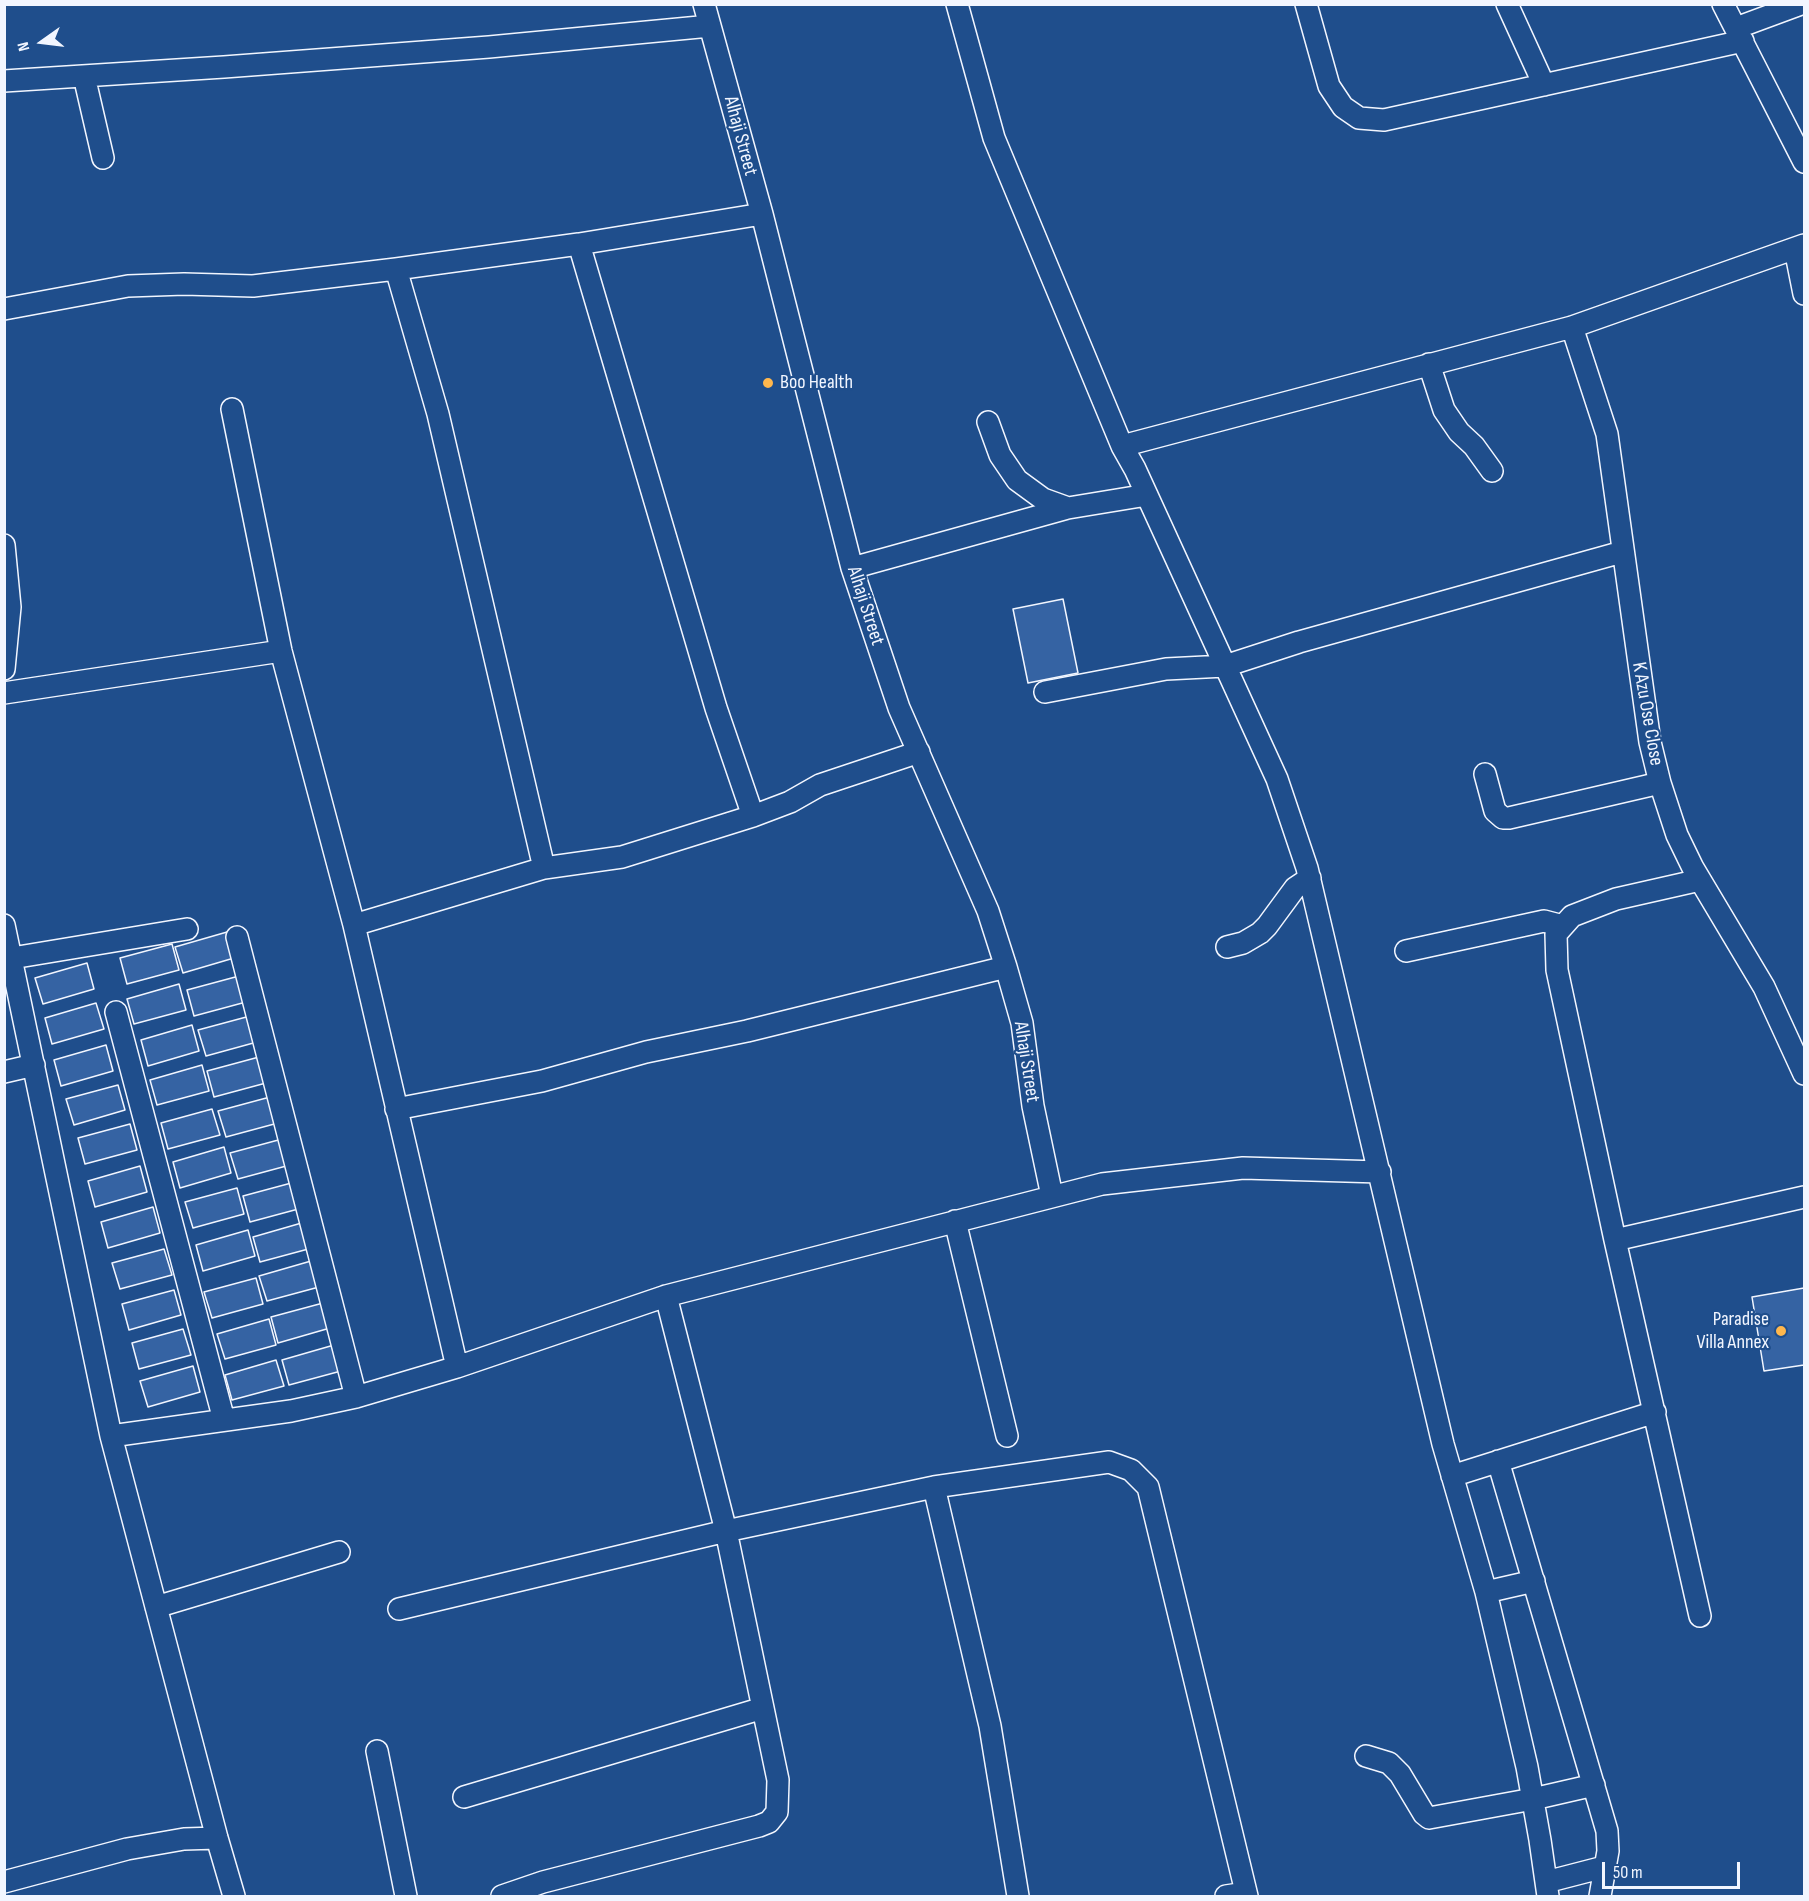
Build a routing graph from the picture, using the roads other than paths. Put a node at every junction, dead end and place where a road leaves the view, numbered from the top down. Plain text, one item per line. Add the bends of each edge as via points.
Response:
1 (704, 4) edge
2 (957, 4) edge
3 (1306, 4) edge
4 (1507, 4) edge
5 (1723, 4) edge
6 (1802, 4) edge
7 (710, 26) junction
8 (1739, 35) junction
9 (84, 76) junction
10 (4, 81) edge
11 (1544, 85) junction
12 (103, 158) dead end
13 (1804, 162) edge
14 (762, 214) junction
15 (579, 244) junction
16 (1800, 247) edge
17 (396, 269) junction
18 (1804, 294) edge
19 (4, 309) edge
20 (1572, 327) junction
21 (1429, 364) junction
22 (232, 409) dead end
23 (988, 422) dead end
24 (1122, 446) junction
25 (1492, 471) dead end
26 (1147, 495) junction
27 (1068, 508) junction
28 (4, 545) edge
29 (1622, 552) junction
30 (852, 568) junction
31 (281, 651) junction
32 (1225, 666) junction
33 (4, 669) edge
34 (1045, 692) dead end
35 (4, 693) edge
36 (919, 752) junction
37 (1485, 774) dead end
38 (1660, 783) junction
39 (753, 816) junction
40 (544, 868) junction
41 (1310, 878) junction
42 (1700, 880) junction
43 (4, 925) edge
44 (354, 925) junction
45 (1563, 926) junction
46 (187, 929) dead end
47 (237, 937) dead end
48 (1227, 946) dead end
49 (1406, 951) dead end
50 (12, 958) junction
51 (1006, 967) junction
52 (116, 1012) dead end
53 (34, 1065) junction
54 (4, 1072) edge
55 (1804, 1074) edge
56 (396, 1109) junction
57 (1380, 1172) junction
58 (1052, 1196) junction
59 (1804, 1197) edge
60 (955, 1221) junction
61 (1615, 1240) junction
62 (666, 1296) junction
63 (457, 1367) junction
64 (356, 1397) junction
65 (1655, 1412) junction
66 (224, 1420) junction
67 (111, 1436) junction
68 (1007, 1436) dead end
69 (1498, 1461) junction
70 (1452, 1476) junction
71 (934, 1487) junction
72 (726, 1531) junction
73 (339, 1552) dead end
74 (1534, 1581) junction
75 (1486, 1592) junction
76 (156, 1607) junction
77 (399, 1609) dead end
78 (1700, 1616) dead end
79 (763, 1708) junction
80 (377, 1750) dead end
81 (1366, 1756) dead end
82 (1594, 1785) junction
83 (464, 1797) dead end
84 (1533, 1799) junction
85 (217, 1838) junction
86 (1604, 1867) junction
87 (4, 1882) edge
88 (1547, 1889) edge
89 (1240, 1895) edge
90 (234, 1896) edge
91 (406, 1896) edge
92 (502, 1896) edge
93 (1018, 1896) edge
94 (1600, 1896) edge

1 - 7 street, Alhaji Street
2 - 24 street via 994,138
3 - 11 street via 1329,86 1342,107 1359,118 1384,120
4 - 11 street
5 - 8 street
6 - 8 street
7 - 9 street via 489,47
7 - 14 street, Alhaji Street
8 - 11 street
8 - 13 street
9 - 10 street
9 - 12 street
14 - 15 street
14 - 30 street, Alhaji Street
15 - 17 street
15 - 39 street via 716,708
16 - 18 street
16 - 20 street
17 - 19 street via 253,286 128,286
17 - 40 street via 438,414
20 - 21 street
20 - 29 street, K Azu Ose Close via 1607,434
21 - 24 street
21 - 25 street via 1444,410
22 - 31 street
23 - 27 street via 1000,455 1017,480 1043,499
24 - 26 street
26 - 27 street
26 - 32 street
27 - 30 street
28 - 33 street via 10,607
29 - 32 street
29 - 38 street, K Azu Ose Close via 1650,742
30 - 36 street, Alhaji Street via 899,708
31 - 35 street
31 - 44 street
32 - 34 street via 1166,669
32 - 41 street via 1277,778
36 - 39 street via 820,785
36 - 51 street, Alhaji Street via 988,911
37 - 38 street via 1495,811 1503,818
38 - 42 street, K Azu Ose Close via 1677,836
39 - 40 street via 622,857
40 - 44 street
41 - 48 street via 1295,888 1260,933 1243,943
41 - 57 street
42 - 45 street via 1616,899 1572,916
42 - 55 street, K Azu Ose Close via 1764,987
43 - 50 street
44 - 56 street
45 - 49 street via 1544,921
45 - 61 street via 1556,934 1557,970
46 - 50 street
47 - 64 street
50 - 53 street
51 - 56 street via 758,1029 646,1052 542,1081
51 - 58 street, Alhaji Street via 1022,1023 1032,1106
52 - 66 street
53 - 54 street
53 - 67 street
56 - 63 street
57 - 58 street via 1243,1168 1102,1184
57 - 70 street
58 - 60 street
59 - 61 street
60 - 62 street
60 - 68 street
61 - 65 street
62 - 63 street
62 - 72 street
63 - 64 street
64 - 66 street
65 - 69 street
65 - 78 street
66 - 67 street
67 - 76 street
69 - 70 street
69 - 74 street
70 - 75 street
71 - 72 street
71 - 89 street via 1109,1462 1131,1470 1148,1487
71 - 93 street via 990,1726
72 - 77 street
72 - 79 street
73 - 76 street
74 - 75 street
74 - 82 street
75 - 84 street
76 - 85 street
79 - 83 street
79 - 92 street via 778,1780 777,1812 769,1822
80 - 91 street
81 - 84 street via 1389,1763 1429,1818
82 - 84 street
82 - 86 street via 1607,1831
84 - 88 street
85 - 87 street via 184,1839 127,1849
85 - 90 street
86 - 88 street
86 - 94 street

